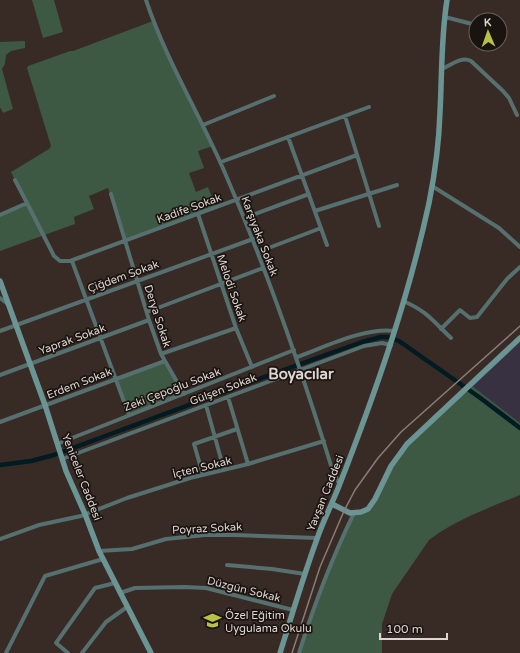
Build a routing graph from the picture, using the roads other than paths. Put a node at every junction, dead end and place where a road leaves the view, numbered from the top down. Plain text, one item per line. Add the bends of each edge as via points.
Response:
1 (146, 0) edge
2 (447, 0) edge
3 (445, 17) junction
4 (468, 23) edge
5 (442, 69) junction
6 (274, 96) dead end
7 (369, 107) dead end
8 (517, 115) dead end
9 (345, 116) junction
10 (203, 125) junction
11 (288, 137) junction
12 (357, 155) junction
13 (221, 162) junction
14 (302, 176) junction
15 (15, 180) dead end
16 (397, 185) dead end
17 (432, 186) junction
18 (111, 194) dead end
19 (309, 194) junction
20 (370, 194) junction
21 (237, 199) junction
22 (26, 203) junction
23 (315, 211) junction
24 (198, 214) junction
25 (0, 215) edge
26 (244, 218) junction
27 (379, 226) dead end
28 (321, 228) junction
29 (253, 239) junction
30 (125, 241) junction
31 (327, 245) dead end
32 (520, 247) edge
33 (258, 252) junction
34 (211, 253) junction
35 (72, 261) junction
36 (520, 267) edge
37 (264, 268) junction
38 (137, 280) junction
39 (0, 281) edge
40 (221, 284) junction
41 (0, 298) edge
42 (87, 298) junction
43 (403, 301) junction
44 (8, 304) junction
45 (147, 312) junction
46 (149, 320) junction
47 (16, 325) junction
48 (236, 328) junction
49 (441, 329) junction
50 (0, 331) edge
51 (394, 333) junction
52 (101, 338) junction
53 (451, 338) dead end
54 (520, 338) edge
55 (391, 343) junction
56 (294, 350) junction
57 (161, 354) junction
58 (298, 359) junction
59 (165, 361) junction
60 (30, 364) junction
61 (252, 367) junction
62 (301, 368) junction
63 (0, 375) edge
64 (116, 379) junction
65 (184, 394) junction
66 (228, 397) junction
67 (45, 405) junction
68 (206, 405) junction
69 (129, 415) junction
70 (0, 422) edge
71 (237, 429) junction
72 (215, 437) junction
73 (324, 441) junction
74 (58, 446) junction
75 (62, 458) junction
76 (248, 464) junction
77 (224, 470) junction
78 (203, 475) junction
79 (340, 485) junction
80 (332, 504) junction
81 (354, 513) junction
82 (85, 514) junction
83 (317, 538) junction
84 (0, 539) edge
85 (99, 551) junction
86 (103, 559) junction
87 (227, 565) dead end
88 (305, 574) junction
89 (115, 584) junction
90 (120, 593) junction
91 (127, 607) junction
92 (293, 610) junction
93 (6, 653) edge
94 (68, 653) edge
95 (82, 653) edge
96 (150, 653) edge
97 (280, 653) edge
98 (299, 653) edge

1 - 10 street, Karşıyaka Sokak
2 - 3 street, Yavşan Caddesi
3 - 4 street
3 - 5 street, Yavşan Caddesi
5 - 8 street via 464,59 475,63 509,98
5 - 17 street, Yavşan Caddesi via 438,150
6 - 10 street
7 - 9 street
9 - 11 street
9 - 12 street
10 - 13 street, Karşıyaka Sokak
11 - 13 street
11 - 14 street
12 - 14 street, Kadife Sokak
12 - 20 street
13 - 21 street, Karşıyaka Sokak
14 - 19 street
14 - 21 street, Kadife Sokak
15 - 22 street
16 - 20 street
17 - 32 street via 499,228
17 - 43 street, Yavşan Caddesi
18 - 30 street, Derya Sokak
19 - 23 street
19 - 26 street
20 - 23 street
20 - 27 street
21 - 24 street, Kadife Sokak
21 - 26 street, Karşıyaka Sokak
22 - 25 street
22 - 35 street via 54,256 58,260
23 - 28 street
24 - 30 street, Kadife Sokak
24 - 34 street, Melodi Sokak
26 - 29 street, Karşıyaka Sokak
28 - 31 street
28 - 33 street
29 - 33 street, Karşıyaka Sokak
29 - 34 street, Çiğdem Sokak
30 - 35 street, Kadife Sokak
30 - 38 street, Derya Sokak
33 - 37 street, Karşıyaka Sokak
34 - 38 street, Çiğdem Sokak
34 - 40 street, Melodi Sokak
35 - 42 street
36 - 49 street via 507,279 477,317 470,318 460,310
37 - 40 street
37 - 56 street, Karşıyaka Sokak
38 - 42 street, Çiğdem Sokak
38 - 45 street, Derya Sokak
39 - 44 street, Yeniceler Caddesi
40 - 45 street
40 - 48 street, Melodi Sokak
41 - 44 street
42 - 47 street, Çiğdem Sokak
42 - 52 street
43 - 49 street via 426,313
43 - 51 street, Yavşan Caddesi
44 - 47 street, Yeniceler Caddesi
45 - 46 street, Derya Sokak
46 - 52 street, Yaprak Sokak
46 - 57 street, Derya Sokak
47 - 50 street, Çiğdem Sokak
47 - 60 street, Yeniceler Caddesi
48 - 57 street
48 - 61 street, Melodi Sokak
49 - 53 street
51 - 55 street, Yavşan Caddesi
51 - 58 street via 381,330 359,335
52 - 60 street, Yaprak Sokak
52 - 64 street
54 - 81 street via 407,444 391,466 373,503 364,511
55 - 62 street, Gülşen Sokak via 374,343
55 - 79 street, Yavşan Caddesi
56 - 58 street, Karşıyaka Sokak
56 - 61 street, Zeki Çepoğlu Sokak
57 - 59 street, Derya Sokak
58 - 62 street, Karşıyaka Sokak
59 - 64 street, Erdem Sokak
59 - 65 street, Derya Sokak
60 - 63 street, Yaprak Sokak
60 - 67 street, Yeniceler Caddesi
61 - 65 street, Zeki Çepoğlu Sokak
62 - 66 street, Gülşen Sokak
62 - 73 street, Karşıyaka Sokak
64 - 67 street, Erdem Sokak
64 - 69 street
65 - 69 street, Zeki Çepoğlu Sokak
66 - 68 street, Gülşen Sokak
66 - 71 street
67 - 70 street, Erdem Sokak
67 - 74 street, Yeniceler Caddesi
68 - 72 street
68 - 75 street, Gülşen Sokak
69 - 74 street, Zeki Çepoğlu Sokak
71 - 72 street
71 - 76 street
72 - 77 street
72 - 78 street via 194,444
73 - 76 street, İçten Sokak
73 - 79 street, Karşıyaka Sokak via 333,472
74 - 75 street, Yeniceler Caddesi
75 - 82 street, Yeniceler Caddesi
76 - 77 street, İçten Sokak
77 - 78 street, İçten Sokak
78 - 82 street, İçten Sokak via 127,498
79 - 80 street, Yavşan Caddesi
80 - 81 street
80 - 83 street, Yavşan Caddesi
81 - 98 street via 314,607
82 - 84 street, İçten Sokak via 39,525
82 - 85 street, Yeniceler Caddesi
83 - 85 street, Poyraz Sokak via 205,535 166,539 132,549
83 - 88 street, Yavşan Caddesi
85 - 86 street, Yeniceler Caddesi
86 - 89 street, Yeniceler Caddesi
86 - 93 street via 45,576
87 - 88 street
88 - 92 street, Yavşan Caddesi
89 - 90 street, Yeniceler Caddesi
89 - 94 street via 95,588 56,643
90 - 91 street, Yeniceler Caddesi
90 - 92 street, Düzgün Sokak via 135,588 206,588
91 - 95 street via 106,622
91 - 96 street, Yeniceler Caddesi
92 - 97 street, Yavşan Caddesi

